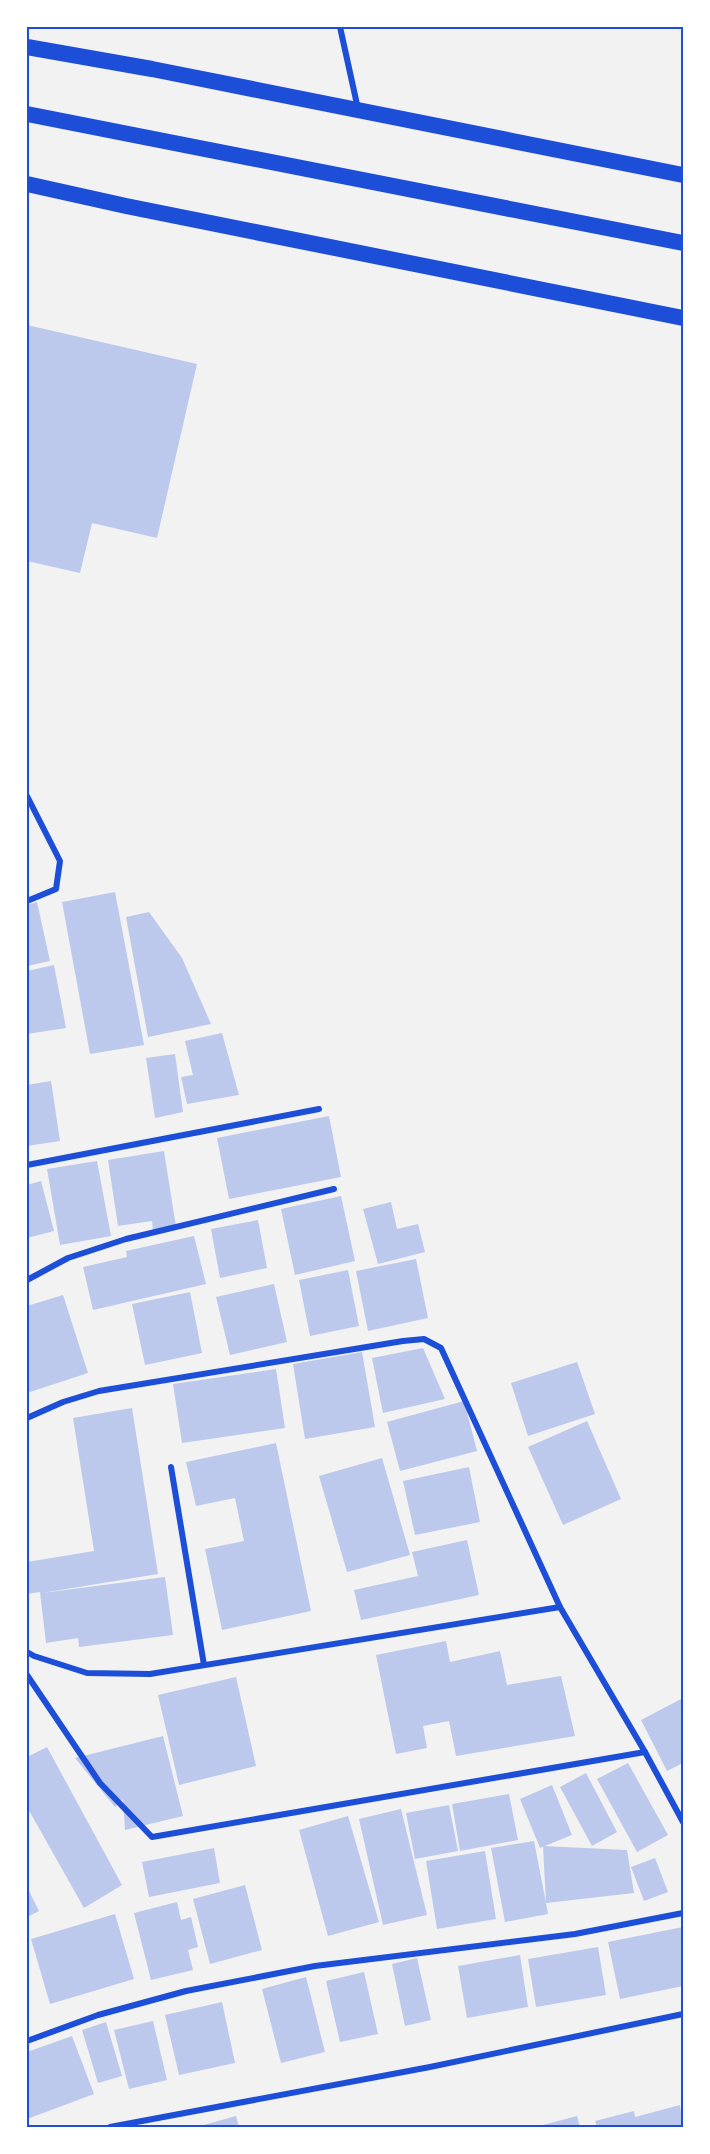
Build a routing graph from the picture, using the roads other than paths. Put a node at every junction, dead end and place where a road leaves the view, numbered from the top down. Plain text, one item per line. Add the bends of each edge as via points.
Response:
1 (340, 27) edge
2 (27, 47) edge
3 (358, 109) junction
4 (27, 114) edge
5 (683, 176) edge
6 (27, 184) edge
7 (683, 243) edge
8 (683, 318) edge
9 (27, 796) edge
10 (27, 901) edge
11 (319, 1109) dead end
12 (27, 1165) edge
13 (334, 1189) dead end
14 (27, 1280) edge
15 (27, 1418) edge
16 (171, 1467) dead end
17 (560, 1607) junction
18 (27, 1652) edge
19 (204, 1665) junction
20 (27, 1675) edge
21 (645, 1752) junction
22 (683, 1822) edge
23 (683, 1913) edge
24 (683, 2014) edge
25 (27, 2041) edge
26 (110, 2127) edge

1 - 3 street
2 - 3 highway
3 - 5 highway
4 - 7 highway
6 - 8 highway
9 - 10 street via 60,861 56,889
11 - 12 street
13 - 14 street via 126,1239 68,1258
15 - 17 street via 63,1401 99,1391 424,1339 441,1348
16 - 19 street
17 - 19 street
17 - 21 street
18 - 19 street via 87,1673 150,1674
20 - 21 street via 100,1783 152,1837
21 - 22 street
23 - 25 street via 575,1934 315,1966 186,1991 98,2015
24 - 26 street via 430,2067

